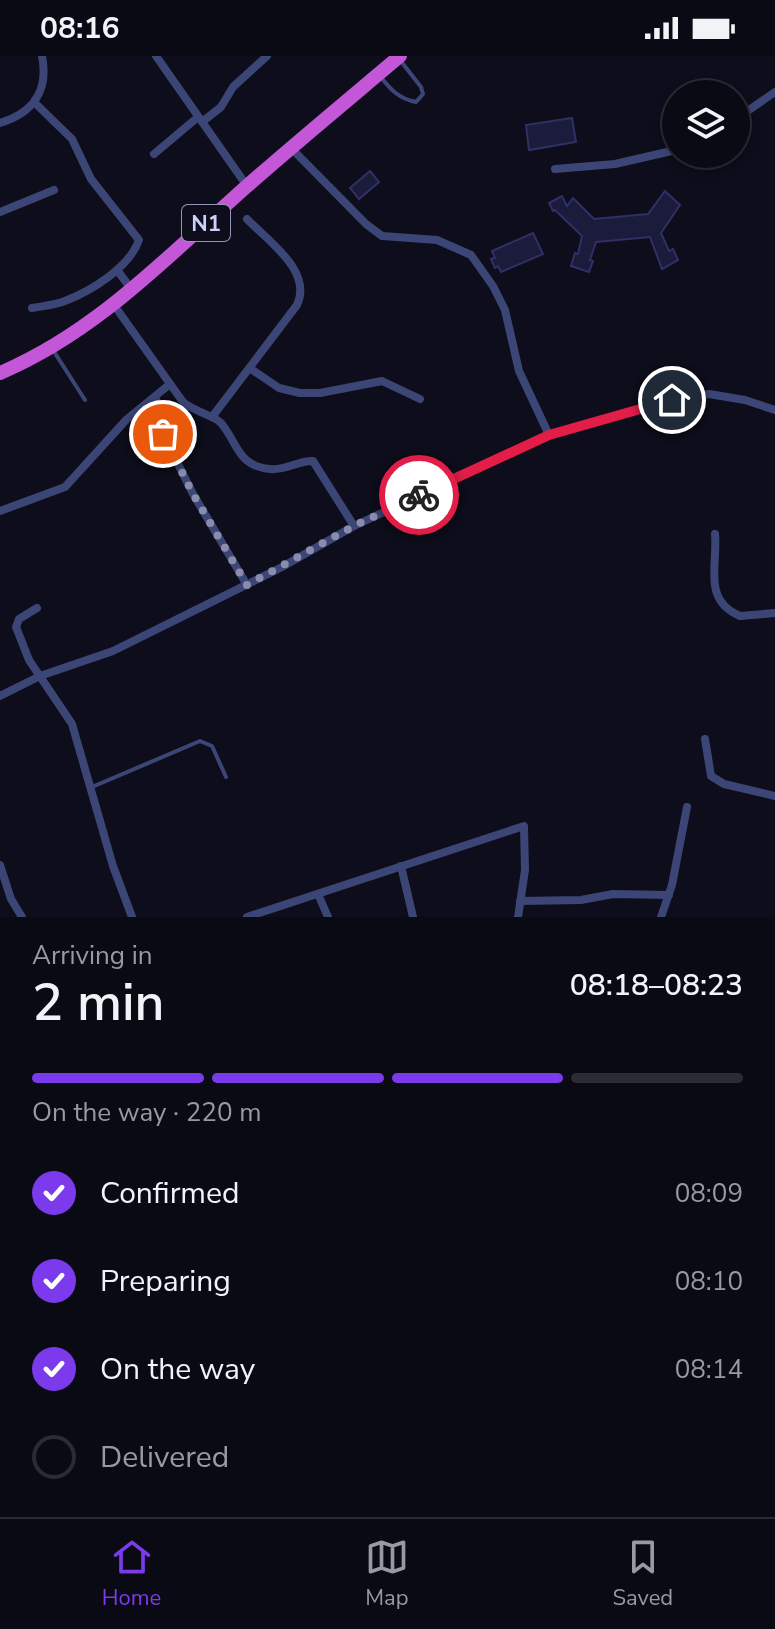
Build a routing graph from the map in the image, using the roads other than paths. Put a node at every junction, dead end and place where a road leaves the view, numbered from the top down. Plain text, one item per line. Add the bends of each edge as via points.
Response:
1 (42, 56) edge
2 (156, 56) edge
3 (267, 56) edge
4 (399, 57) edge
5 (379, 74) junction
6 (775, 92) edge
7 (35, 103) junction
8 (750, 109) edge
9 (200, 119) junction
10 (0, 123) edge
11 (291, 148) junction
12 (662, 153) edge
13 (154, 154) dead end
14 (555, 169) dead end
15 (247, 186) junction
16 (54, 190) dead end
17 (0, 212) edge
18 (247, 219) dead end
19 (117, 270) junction
20 (132, 290) junction
21 (114, 305) junction
22 (32, 308) dead end
23 (51, 348) junction
24 (251, 369) junction
25 (0, 373) edge
26 (170, 384) junction
27 (156, 398) junction
28 (420, 399) dead end
29 (85, 400) dead end
30 (775, 410) edge
31 (212, 417) junction
32 (549, 435) junction
33 (0, 511) edge
34 (354, 526) junction
35 (715, 534) dead end
36 (247, 585) junction
37 (37, 608) dead end
38 (775, 613) edge
39 (40, 676) junction
40 (0, 696) edge
41 (705, 739) dead end
42 (226, 777) dead end
43 (90, 788) junction
44 (775, 796) edge
45 (687, 807) dead end
46 (0, 865) edge
47 (401, 866) junction
48 (318, 894) junction
49 (669, 895) junction
50 (520, 901) junction
51 (22, 917) edge
52 (132, 917) edge
53 (247, 917) edge
54 (328, 917) edge
55 (413, 917) edge
56 (518, 917) edge
57 (661, 917) edge

1 - 7 street
2 - 9 street
3 - 9 street via 233,87 221,107
4 - 5 highway, N1
4 - 5 lane via 421,87 421,99 406,101
5 - 11 highway, N1
6 - 8 street
7 - 10 street
7 - 19 street via 72,139 91,179 139,240
9 - 13 street
9 - 15 street
11 - 15 highway, N1
11 - 32 street via 382,236 437,240 471,255 505,310 519,371
12 - 14 street
15 - 20 highway, N1
16 - 17 street
18 - 24 street via 293,266 301,290 297,305
19 - 20 street
19 - 22 street via 63,302
20 - 21 highway, N1
21 - 23 highway, N1
21 - 26 street
23 - 25 highway, N1
23 - 29 lane
24 - 28 street via 279,388 300,393 382,381
24 - 31 street
26 - 27 street
26 - 31 street via 193,410
27 - 33 street via 127,419 65,487
27 - 36 street via 163,434
30 - 32 street via 709,394
31 - 34 street via 238,452 256,466 274,470 313,461
32 - 34 street
34 - 36 street
35 - 38 street via 713,581 725,606 740,616
36 - 39 street via 113,651
37 - 39 street via 16,627
39 - 40 street
39 - 43 street via 72,724
41 - 44 street via 711,776
42 - 43 lane via 212,746 200,741
43 - 52 street
45 - 49 street
46 - 51 street
47 - 48 street
47 - 50 street via 524,826
47 - 55 street
48 - 53 street
48 - 54 street
49 - 50 street
49 - 57 street
50 - 56 street

